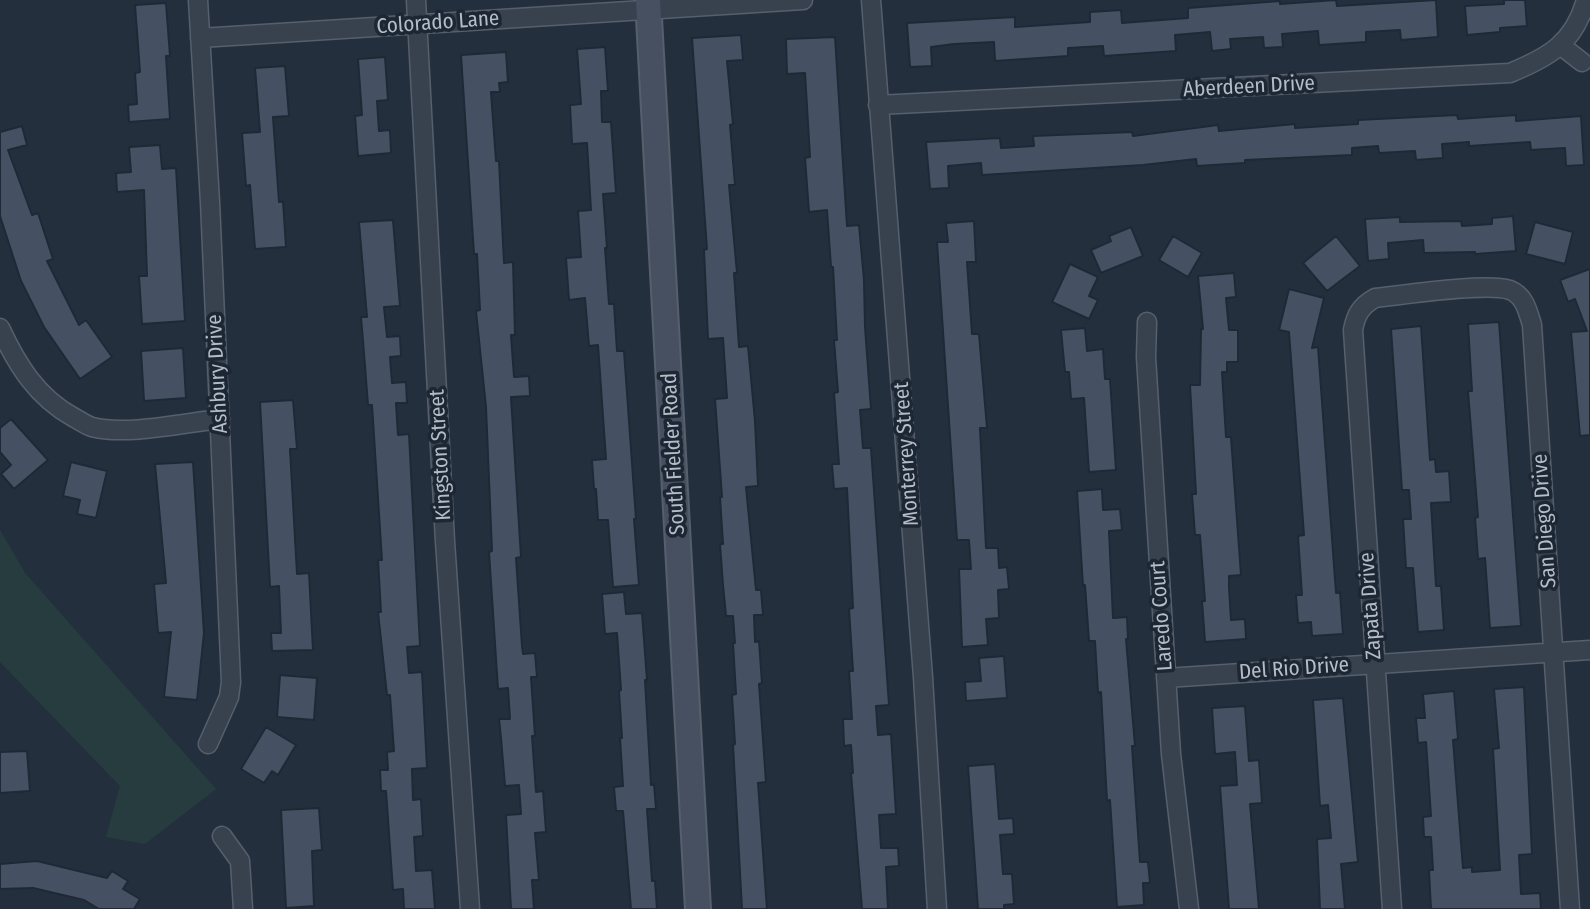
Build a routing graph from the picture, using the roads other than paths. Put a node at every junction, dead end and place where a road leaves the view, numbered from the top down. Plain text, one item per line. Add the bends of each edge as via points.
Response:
1 (198, 0) edge
2 (416, 0) edge
3 (803, 0) edge
4 (871, 0) edge
5 (1586, 0) edge
6 (649, 5) edge
7 (417, 24) junction
8 (200, 38) junction
9 (1560, 45) junction
10 (1582, 62) dead end
11 (878, 105) junction
12 (1363, 305) joint
13 (1147, 322) dead end
14 (0, 328) edge
15 (220, 419) junction
16 (1590, 650) edge
17 (1553, 653) junction
18 (1375, 663) junction
19 (1166, 678) junction
20 (208, 744) dead end
21 (222, 836) dead end
22 (243, 909) edge
23 (470, 909) edge
24 (698, 909) edge
25 (937, 909) edge
26 (1189, 909) edge
27 (1392, 909) edge
28 (1570, 909) edge

1 - 8 street, Ashbury Drive
2 - 7 street, Kingston Street
3 - 6 street, Colorado Lane
4 - 11 street, Monterrey Street
5 - 9 street, Aberdeen Drive via 1572,34
6 - 7 street, Colorado Lane
6 - 24 street, South Fielder Road
7 - 8 street, Colorado Lane
7 - 23 street, Kingston Street
8 - 15 street, Ashbury Drive
9 - 10 street
9 - 11 street, Aberdeen Drive via 1510,74
11 - 25 street, Monterrey Street
12 - 17 street, San Diego Drive via 1375,298 1489,288 1511,291 1524,301 1532,326
12 - 18 street, Zapata Drive via 1353,330
13 - 19 street, Laredo Court
14 - 15 street via 31,383 62,411 91,427 119,430
15 - 20 street, Ashbury Drive via 231,682
16 - 17 street, Del Rio Drive
17 - 18 street, Del Rio Drive
17 - 28 street, San Diego Drive
18 - 19 street, Del Rio Drive
18 - 27 street, Zapata Drive
19 - 26 street, Laredo Court
21 - 22 street via 240,861

